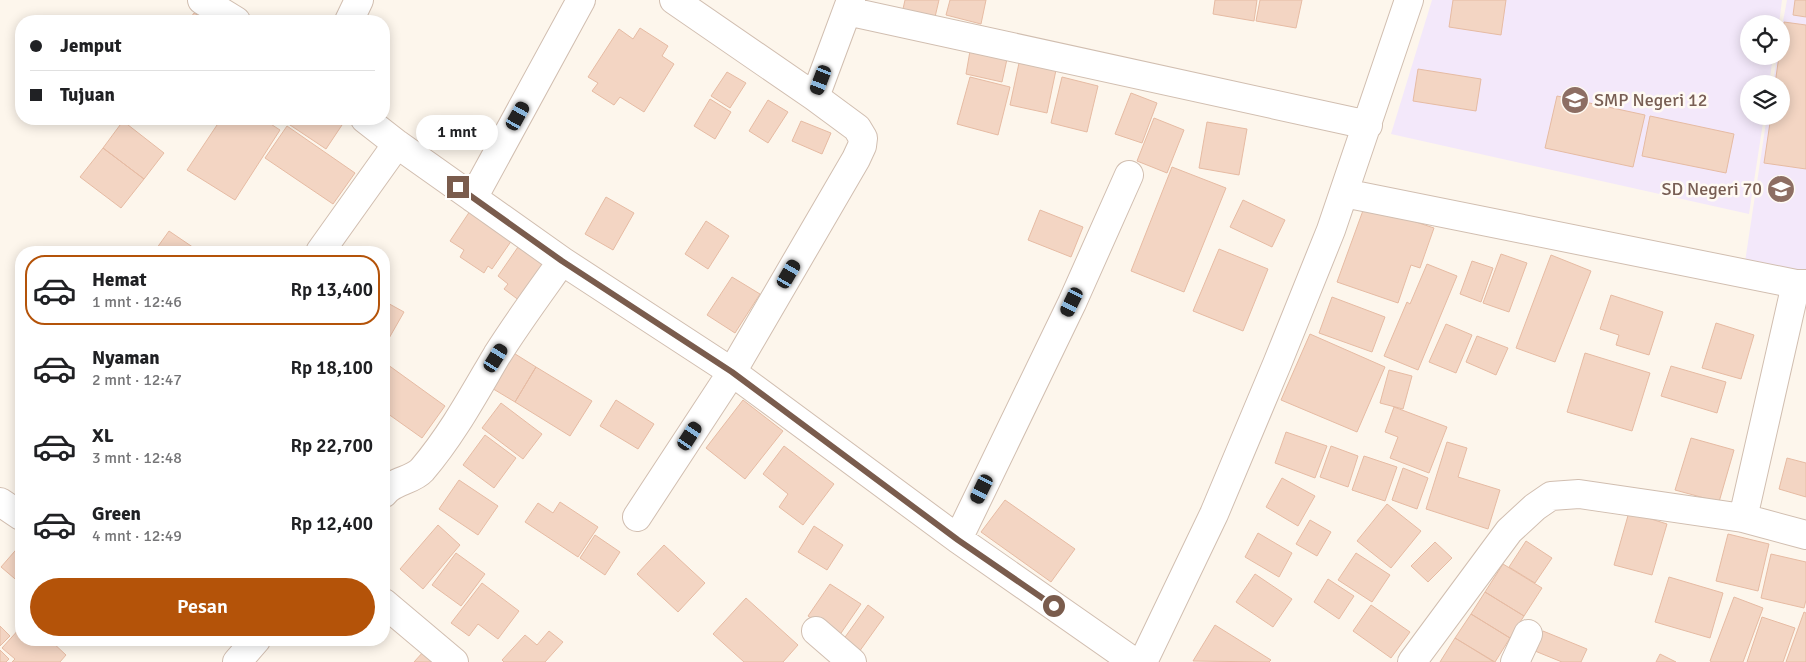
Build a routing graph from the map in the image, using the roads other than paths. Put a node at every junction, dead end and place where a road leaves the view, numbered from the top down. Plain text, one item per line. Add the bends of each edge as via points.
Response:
1 (202, 0) edge
2 (359, 0) edge
3 (581, 0) edge
4 (674, 0) edge
5 (1409, 0) edge
6 (849, 6) edge
7 (226, 15) edge
8 (352, 15) edge
9 (815, 97) junction
10 (373, 125) edge
11 (1368, 125) junction
12 (397, 144) junction
13 (1129, 175) dead end
14 (1344, 192) junction
15 (474, 198) junction
16 (324, 246) edge
17 (562, 261) junction
18 (1801, 284) edge
19 (732, 372) junction
20 (390, 489) edge
21 (0, 502) edge
22 (15, 512) edge
23 (637, 518) dead end
24 (1743, 518) junction
25 (1806, 535) edge
26 (958, 540) junction
27 (390, 608) edge
28 (816, 631) dead end
29 (1528, 634) dead end
30 (251, 646) edge
31 (237, 662) edge
32 (454, 662) edge
33 (852, 662) edge
34 (1134, 662) edge
35 (1143, 662) edge
36 (1412, 662) edge
37 (1515, 662) edge

1 - 7 street
2 - 8 street
3 - 15 street
4 - 9 street
5 - 11 street
6 - 9 street
6 - 11 street
9 - 19 street via 857,128 863,138 862,146
10 - 12 street
11 - 14 street
12 - 15 street
12 - 16 street
13 - 26 street
14 - 18 street
14 - 35 street via 1214,514
15 - 17 street
17 - 19 street
17 - 20 street via 423,469
18 - 24 street
19 - 23 street
19 - 26 street
21 - 22 street
24 - 25 street
24 - 36 street via 1579,494 1551,496 1509,531
26 - 34 street
27 - 32 street
28 - 33 street
29 - 37 street
30 - 31 street

